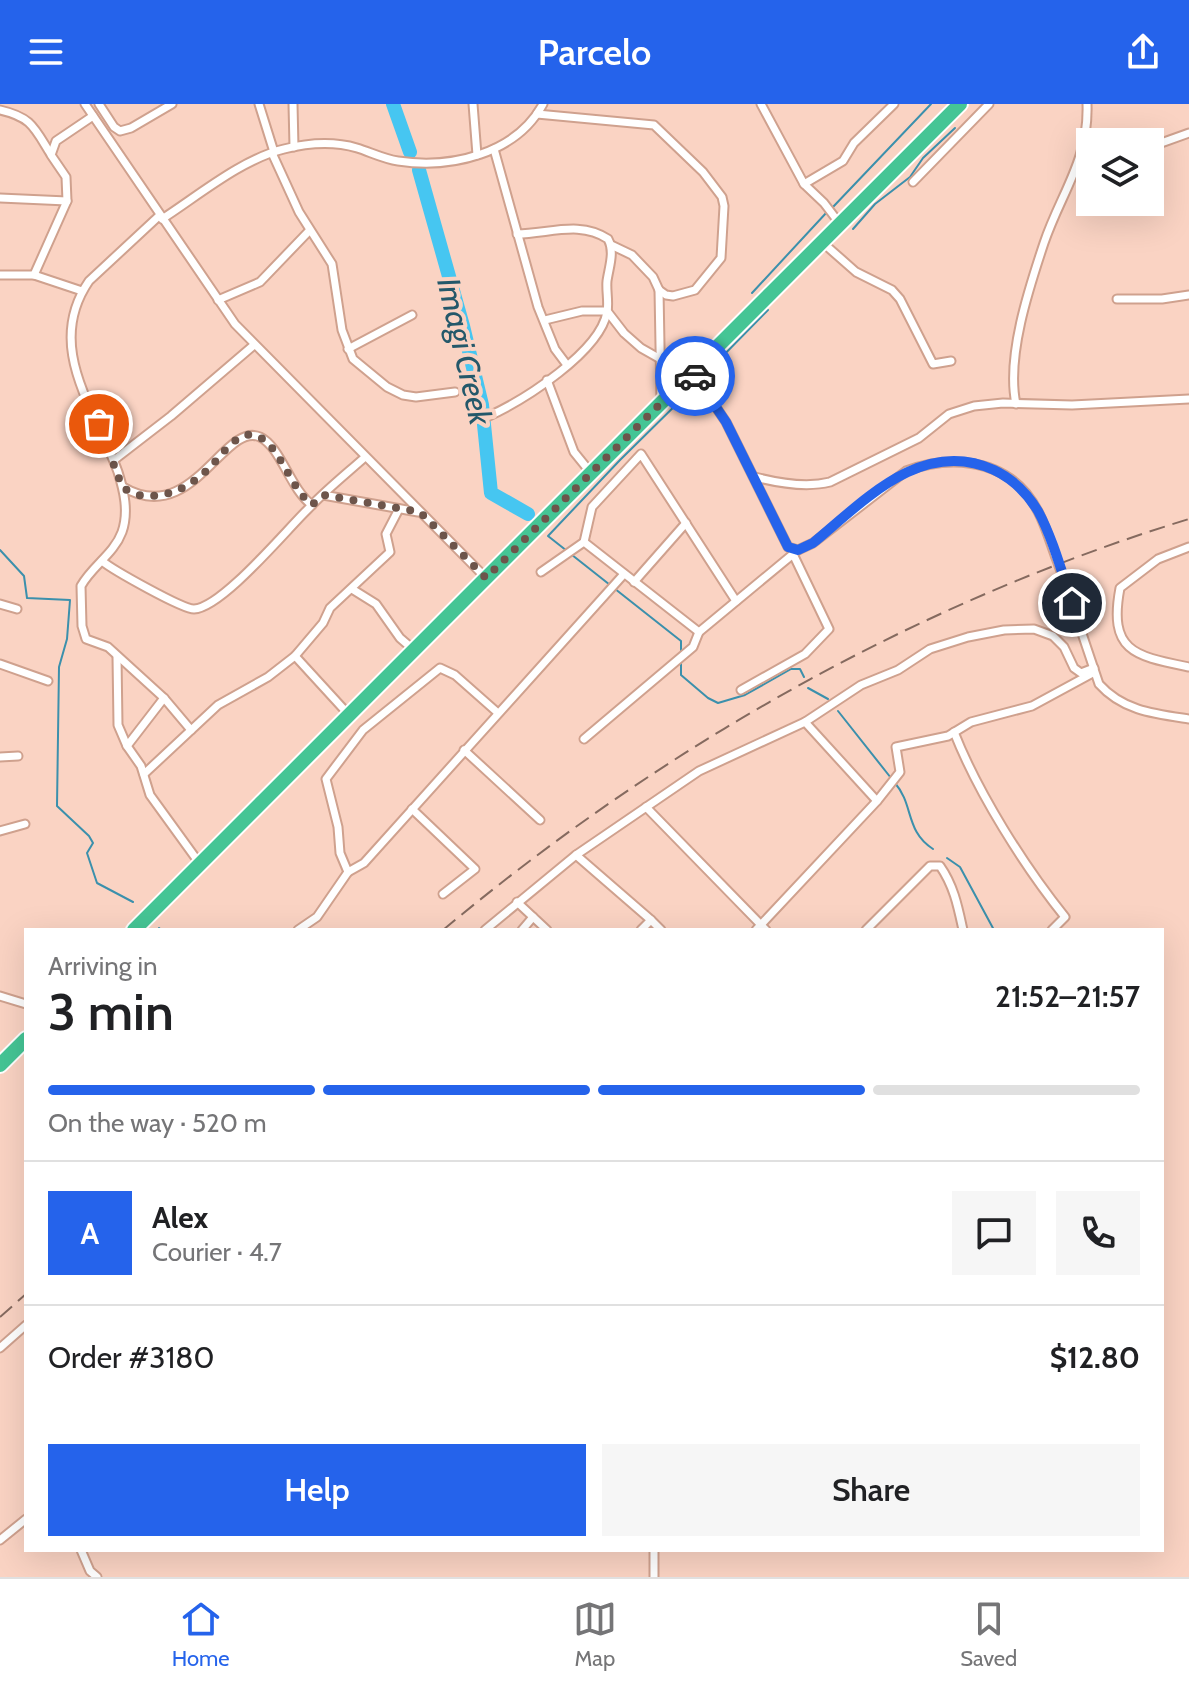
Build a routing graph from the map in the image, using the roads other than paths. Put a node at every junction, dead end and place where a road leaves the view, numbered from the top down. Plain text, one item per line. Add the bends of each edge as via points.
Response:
1 (86, 104) edge
2 (99, 104) edge
3 (172, 104) edge
4 (259, 104) edge
5 (293, 104) edge
6 (473, 104) edge
7 (543, 104) edge
8 (761, 104) edge
9 (894, 104) edge
10 (960, 104) edge
11 (989, 104) edge
12 (1087, 104) edge
13 (0, 110) edge
14 (537, 114) junction
15 (93, 116) junction
16 (1086, 128) edge
17 (1189, 133) edge
18 (1164, 142) edge
19 (294, 147) junction
20 (494, 149) junction
21 (273, 152) junction
22 (51, 155) junction
23 (477, 155) junction
24 (1076, 173) edge
25 (913, 182) dead end
26 (804, 184) junction
27 (0, 198) edge
28 (67, 201) junction
29 (161, 217) junction
30 (840, 224) junction
31 (309, 231) junction
32 (517, 234) junction
33 (822, 242) junction
34 (611, 245) junction
35 (0, 275) edge
36 (34, 275) junction
37 (659, 290) junction
38 (82, 291) junction
39 (1189, 295) edge
40 (1117, 299) dead end
41 (218, 300) junction
42 (607, 311) junction
43 (412, 315) dead end
44 (545, 320) junction
45 (254, 345) junction
46 (348, 349) junction
47 (661, 359) junction
48 (951, 361) dead end
49 (567, 365) junction
50 (692, 372) junction
51 (547, 380) junction
52 (455, 392) dead end
53 (1189, 399) edge
54 (661, 403) junction
55 (1016, 404) junction
56 (489, 416) dead end
57 (364, 458) junction
58 (114, 460) junction
59 (591, 473) junction
60 (755, 477) junction
61 (123, 487) junction
62 (323, 495) junction
63 (312, 505) junction
64 (399, 509) junction
65 (420, 512) junction
66 (686, 523) junction
67 (584, 542) junction
68 (1189, 547) edge
69 (795, 552) junction
70 (102, 561) junction
71 (541, 572) dead end
72 (624, 574) junction
73 (486, 578) junction
74 (634, 582) junction
75 (352, 589) junction
76 (736, 601) junction
77 (0, 604) edge
78 (17, 609) dead end
79 (699, 632) junction
80 (414, 650) junction
81 (295, 656) junction
82 (117, 657) junction
83 (0, 664) edge
84 (1189, 667) edge
85 (1095, 670) junction
86 (48, 681) dead end
87 (741, 690) dead end
88 (164, 698) junction
89 (498, 713) junction
90 (350, 714) junction
91 (1189, 719) edge
92 (805, 722) junction
93 (191, 730) junction
94 (363, 730) junction
95 (954, 732) junction
96 (584, 739) dead end
97 (127, 746) junction
98 (464, 750) junction
99 (18, 756) dead end
100 (0, 757) edge
101 (144, 774) junction
102 (877, 801) junction
103 (646, 807) junction
104 (412, 809) junction
105 (540, 820) dead end
106 (25, 824) dead end
107 (0, 831) edge
108 (576, 855) junction
109 (200, 864) junction
110 (348, 872) junction
111 (443, 894) dead end
112 (517, 902) junction
113 (533, 917) junction
114 (651, 920) junction
115 (136, 928) edge
116 (301, 928) edge
117 (487, 928) edge
118 (524, 928) edge
119 (545, 928) edge
120 (643, 928) edge
121 (659, 928) edge
122 (761, 928) edge
123 (868, 928) edge
124 (963, 928) edge
125 (1054, 928) edge
126 (0, 996) edge
127 (24, 1003) edge
128 (24, 1041) edge
129 (0, 1065) edge
130 (24, 1327) edge
131 (0, 1348) edge
132 (24, 1521) edge
133 (0, 1540) edge
134 (82, 1552) edge
135 (654, 1552) edge
136 (97, 1577) edge
137 (654, 1577) edge

1 - 15 street
2 - 3 street via 120,131
4 - 21 street
5 - 19 street
6 - 23 street
7 - 14 street
8 - 26 street
9 - 26 street via 843,161
10 - 30 highway
11 - 25 street
12 - 16 street
13 - 22 street via 30,121
14 - 20 street
14 - 37 street via 654,125 720,193 721,258 695,290 673,296
15 - 22 street via 56,141
15 - 29 street
17 - 18 street
19 - 21 street
19 - 23 street via 343,144 402,161 443,162
20 - 23 street
20 - 32 street
21 - 29 street
21 - 31 street
22 - 28 street via 66,177
24 - 55 street via 1028,295 1014,364
26 - 30 street
27 - 28 street
28 - 36 street
29 - 38 street via 107,262
29 - 41 street
30 - 33 highway
31 - 41 street via 260,282
31 - 46 street via 332,264
32 - 34 street via 567,228 599,233
32 - 44 street
33 - 48 street via 856,272 892,290 933,364
33 - 50 highway
34 - 37 street via 644,266
34 - 42 street
35 - 36 street
36 - 38 street
37 - 47 street
38 - 58 street via 72,327 71,359
39 - 40 street
41 - 45 street
42 - 44 street
42 - 47 street via 631,341
42 - 49 street via 590,344
43 - 46 street
44 - 49 street
45 - 57 street
45 - 58 street
46 - 52 street via 369,374 403,395
47 - 50 street
47 - 54 street
49 - 51 street
50 - 54 highway
50 - 60 street
51 - 56 street
51 - 59 street via 574,452
53 - 55 street
54 - 59 highway
55 - 60 street via 974,406 949,414 919,438 825,484
57 - 62 street
57 - 65 street
58 - 61 street
59 - 73 highway
60 - 69 street
61 - 63 street via 143,497 171,494 205,472 240,437 255,435 271,447
61 - 70 street via 122,533
62 - 63 street
62 - 64 street
63 - 70 street via 223,594 202,608 182,607
64 - 65 street
64 - 75 street via 387,529 390,552
65 - 73 street
66 - 67 street via 641,454 592,507
66 - 74 street
66 - 76 street
67 - 71 street
67 - 72 street
68 - 84 street via 1158,559 1120,588 1116,608 1123,640 1136,652
69 - 76 street
69 - 85 street, bridge via 906,471 956,461 985,466 1024,491 1040,514
69 - 87 street via 829,629 805,654
70 - 82 street via 81,586 83,634
72 - 74 street
72 - 89 street
73 - 80 highway
74 - 79 street
75 - 80 street via 380,608
75 - 81 street via 330,608
76 - 79 street
77 - 78 street
79 - 96 street via 693,647
80 - 90 highway
81 - 90 street
81 - 93 street via 218,705
82 - 88 street
82 - 97 street via 116,713
83 - 86 street
85 - 91 street via 1099,684 1122,703 1146,713
85 - 92 street via 1081,673 1074,668 1053,636 1034,629 1004,630 930,649
85 - 95 street via 1032,706 971,722
88 - 93 street
88 - 97 street
89 - 94 street via 440,668
89 - 98 street
90 - 94 street
90 - 109 highway
92 - 102 street
92 - 103 street via 699,771
93 - 101 street
94 - 110 street via 326,779
95 - 102 street via 896,747 900,772
95 - 125 street via 965,761 1036,882 1065,917
97 - 101 street
98 - 104 street
98 - 105 street
99 - 100 street
101 - 109 street via 150,795
102 - 122 street
103 - 108 street
103 - 122 street
104 - 110 street via 364,863
104 - 111 street via 475,869
106 - 107 street
108 - 112 street
108 - 114 street
109 - 115 highway
110 - 116 street via 317,917
112 - 113 street
112 - 117 street
113 - 118 street
113 - 119 street
114 - 120 street
114 - 121 street
123 - 124 street via 930,866 940,866
126 - 127 street
128 - 129 highway
130 - 131 street
132 - 133 street
134 - 136 street
135 - 137 street

